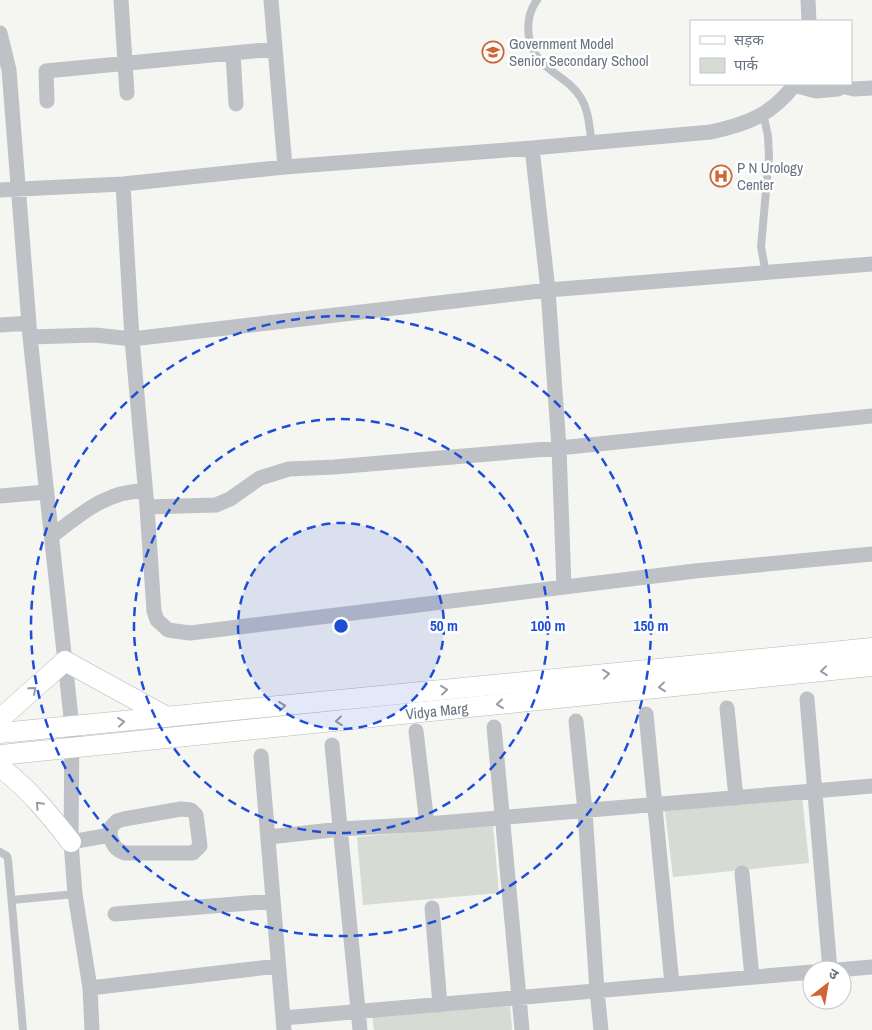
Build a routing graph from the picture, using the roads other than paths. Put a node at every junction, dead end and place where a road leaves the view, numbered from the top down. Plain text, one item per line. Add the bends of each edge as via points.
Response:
1 (121, 0) edge
2 (271, 0) edge
3 (537, 0) edge
4 (808, 0) edge
5 (809, 20) edge
6 (0, 34) edge
7 (274, 49) junction
8 (233, 53) junction
9 (126, 63) junction
10 (793, 85) edge
11 (797, 85) edge
12 (841, 85) edge
13 (872, 88) edge
14 (127, 93) dead end
15 (47, 101) dead end
16 (236, 104) dead end
17 (763, 113) junction
18 (592, 143) junction
19 (532, 148) junction
20 (284, 167) junction
21 (123, 184) junction
22 (19, 189) junction
23 (0, 190) edge
24 (872, 264) edge
25 (766, 273) junction
26 (548, 290) junction
27 (0, 325) edge
28 (30, 330) junction
29 (132, 339) junction
30 (872, 416) edge
31 (559, 448) junction
32 (146, 490) junction
33 (46, 492) junction
34 (0, 496) edge
35 (147, 507) junction
36 (53, 535) junction
37 (872, 554) edge
38 (564, 587) junction
39 (872, 648) edge
40 (65, 661) junction
41 (872, 666) edge
42 (806, 699) dead end
43 (727, 708) dead end
44 (646, 714) dead end
45 (167, 718) junction
46 (0, 719) edge
47 (576, 721) dead end
48 (72, 727) junction
49 (494, 727) dead end
50 (416, 731) dead end
51 (0, 733) edge
52 (332, 745) dead end
53 (73, 748) junction
54 (0, 755) edge
55 (261, 756) dead end
56 (0, 767) edge
57 (872, 786) edge
58 (816, 792) junction
59 (736, 798) junction
60 (655, 805) junction
61 (585, 811) junction
62 (504, 818) junction
63 (428, 824) junction
64 (341, 829) junction
65 (110, 835) junction
66 (269, 837) junction
67 (71, 842) junction
68 (0, 852) edge
69 (742, 873) dead end
70 (75, 894) junction
71 (12, 900) junction
72 (274, 901) junction
73 (432, 908) dead end
74 (115, 914) dead end
75 (829, 960) edge
76 (278, 966) junction
77 (872, 967) edge
78 (852, 969) edge
79 (802, 973) edge
80 (752, 977) junction
81 (672, 984) junction
82 (90, 988) junction
83 (597, 991) junction
84 (520, 998) junction
85 (440, 1004) junction
86 (358, 1011) junction
87 (283, 1024) edge
88 (22, 1030) edge
89 (92, 1030) edge
90 (360, 1030) edge
91 (522, 1030) edge
92 (601, 1030) edge

1 - 9 street
2 - 7 street
3 - 18 lane via 528,21 531,46 537,59 581,97 588,114
4 - 5 street
6 - 22 street via 9,70
7 - 8 street
7 - 20 street
8 - 9 street
8 - 16 street
9 - 14 street
9 - 15 street via 46,71
10 - 17 street via 779,103
11 - 12 street via 816,92 838,89
12 - 13 street via 854,89
17 - 18 street via 739,126 711,132
17 - 25 lane via 769,157 761,247
18 - 19 street
19 - 20 street
19 - 26 street
20 - 21 street
21 - 22 street
21 - 29 street
22 - 23 street
22 - 28 street
24 - 25 street
25 - 26 street
26 - 29 street
26 - 31 street
27 - 28 street
28 - 29 street
28 - 33 street
29 - 32 street
30 - 31 street
31 - 35 street via 289,469 260,478 216,505
31 - 38 street
32 - 35 street
32 - 36 street via 132,490 100,501
33 - 34 street
33 - 36 street
35 - 38 street via 154,611 157,620 168,630 190,633
36 - 40 street
37 - 38 street
45 -> 39 main road, Vidya Marg
40 - 45 main road
46 -> 40 main road
40 - 48 street
41 -> 53 main road, Vidya Marg
42 - 58 street
43 - 59 street
44 - 60 street
48 -> 45 main road, Vidya Marg
47 - 61 street
48 - 51 main road, Vidya Marg
48 - 53 street
49 - 62 street
50 - 63 street
52 - 64 street
53 - 54 main road, Vidya Marg
53 - 67 street
55 - 66 street
67 -> 56 main road via 28,792
57 - 58 street
58 - 59 street
58 - 75 street
59 - 60 street
60 - 61 street
60 - 81 street
61 - 62 street
61 - 83 street
62 - 63 street
62 - 84 street
63 - 64 street
64 - 66 street
64 - 86 street
65 - 65 street via 111,827 124,819 192,810 196,815 200,846 193,853 125,853 118,851
65 - 67 street
66 - 72 street
67 - 70 street
68 - 71 lane via 8,860
69 - 80 street
70 - 71 lane
70 - 82 street
71 - 88 lane
72 - 74 street
72 - 76 street
73 - 85 street
76 - 82 street
76 - 87 street
77 - 78 street
79 - 80 street
80 - 81 street
81 - 83 street
82 - 89 street
83 - 84 street
83 - 92 street
84 - 85 street
84 - 91 street
85 - 86 street
86 - 87 street
86 - 90 street

